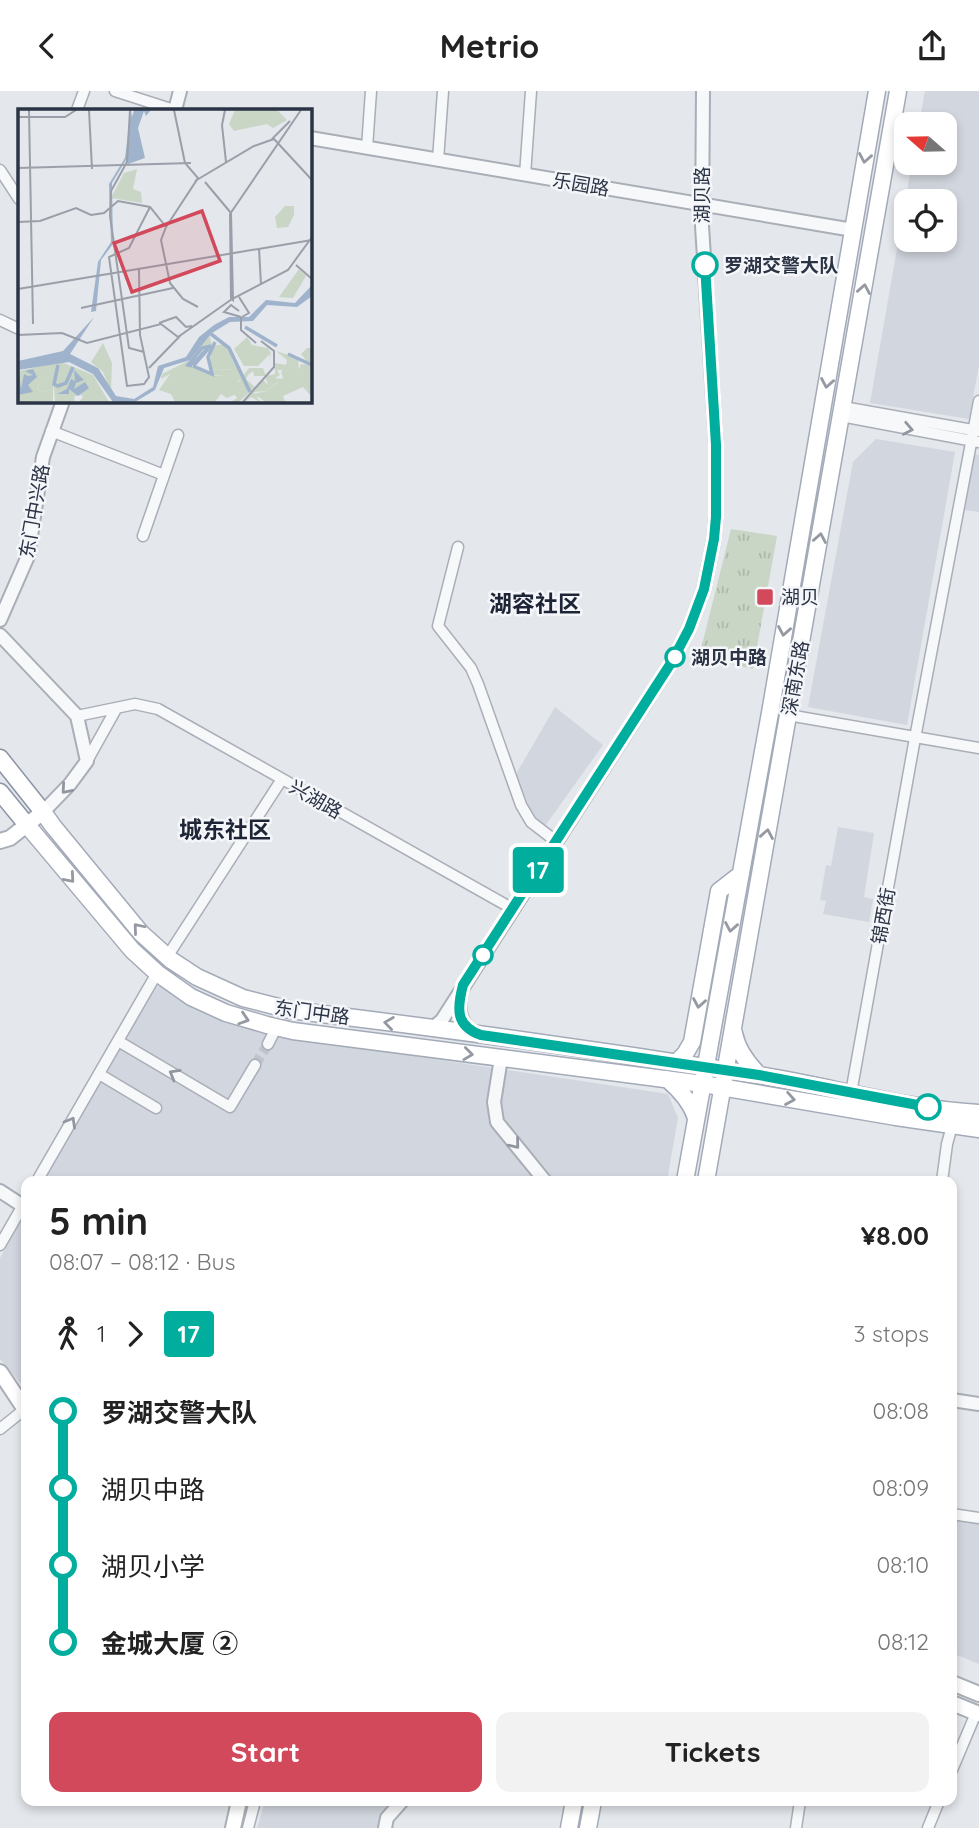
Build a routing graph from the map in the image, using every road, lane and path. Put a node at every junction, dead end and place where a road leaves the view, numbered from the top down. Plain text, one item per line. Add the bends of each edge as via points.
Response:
1 (84, 91) edge
2 (115, 91) edge
3 (180, 91) edge
4 (371, 91) edge
5 (443, 91) edge
6 (531, 91) edge
7 (703, 91) edge
8 (877, 91) edge
9 (898, 91) edge
10 (77, 109) edge
11 (172, 109) edge
12 (175, 109) edge
13 (312, 138) edge
14 (367, 148) junction
15 (438, 160) junction
16 (0, 170) edge
17 (525, 175) junction
18 (18, 197) edge
19 (701, 204) junction
20 (853, 230) junction
21 (0, 320) edge
22 (18, 329) edge
23 (979, 401) edge
24 (62, 403) edge
25 (842, 412) junction
26 (51, 431) junction
27 (178, 435) dead end
28 (976, 436) edge
29 (164, 475) junction
30 (143, 536) dead end
31 (458, 547) dead end
32 (0, 620) edge
33 (0, 635) edge
34 (116, 709) junction
35 (789, 715) junction
36 (77, 716) junction
37 (915, 738) junction
38 (979, 748) edge
39 (0, 758) edge
40 (87, 761) junction
41 (282, 779) junction
42 (0, 792) edge
43 (43, 812) junction
44 (27, 825) junction
45 (0, 832) edge
46 (0, 841) edge
47 (557, 842) junction
48 (741, 874) junction
49 (513, 909) junction
50 (167, 957) junction
51 (157, 973) junction
52 (463, 985) junction
53 (734, 1022) junction
54 (276, 1028) junction
55 (425, 1028) junction
56 (481, 1035) junction
57 (118, 1041) junction
58 (268, 1044) tunnel mouth
59 (500, 1058) junction
60 (676, 1063) junction
61 (255, 1065) tunnel mouth
62 (706, 1067) junction
63 (726, 1070) junction
64 (99, 1074) junction
65 (759, 1075) junction
66 (667, 1079) junction
67 (702, 1084) junction
68 (723, 1087) junction
69 (756, 1093) junction
70 (851, 1093) junction
71 (156, 1108) dead end
72 (979, 1113) edge
73 (696, 1118) junction
74 (717, 1121) junction
75 (952, 1126) junction
76 (979, 1129) edge
77 (40, 1176) edge
78 (541, 1176) edge
79 (686, 1176) edge
80 (707, 1176) edge
81 (943, 1176) edge
82 (0, 1191) edge
83 (21, 1201) edge
84 (21, 1210) edge
85 (0, 1245) edge
86 (0, 1372) edge
87 (957, 1401) edge
88 (21, 1403) edge
89 (979, 1404) edge
90 (21, 1414) edge
91 (0, 1429) edge
92 (957, 1515) edge
93 (979, 1518) edge
94 (957, 1685) edge
95 (979, 1694) edge
96 (957, 1705) edge
97 (977, 1713) edge
98 (957, 1759) edge
99 (238, 1806) edge
100 (254, 1806) edge
101 (398, 1806) edge
102 (573, 1806) edge
103 (592, 1806) edge
104 (799, 1806) edge
105 (938, 1806) edge
106 (233, 1828) edge
107 (248, 1828) edge
108 (385, 1828) edge
109 (569, 1828) edge
110 (588, 1828) edge
111 (796, 1828) edge
112 (928, 1828) edge

1 - 10 street
2 - 11 street
3 - 12 street
4 - 14 street
5 - 15 street
6 - 17 street
7 - 19 street, 湖贝路
8 -> 20 main road, 深南东路
25 -> 9 main road, 深南东路
13 - 14 street, 乐园路
14 - 15 street, 乐园路
15 - 17 street, 乐园路
16 - 18 street
17 - 19 street, 乐园路
19 - 20 street, 乐园路
19 - 47 street, 湖贝路 via 717,471 714,539 704,589 671,663
20 -> 48 main road, 深南东路
21 - 22 street
23 - 28 street, 锦西街
24 - 26 street, 东门中兴路
25 - 28 street
35 -> 25 main road, 深南东路
26 - 29 street
26 - 32 street, 东门中兴路 via 27,556
27 - 29 street
28 - 37 street, 锦西街
29 - 30 street
31 - 47 street via 438,626 471,668 521,805 531,822
33 - 36 street
34 - 36 street, 兴湖路
34 - 40 street
34 - 41 street, 兴湖路 via 135,704 158,709
35 - 37 street
53 -> 35 main road, 深南东路
36 - 40 street
37 - 38 street
37 - 70 street, 锦西街
39 - 43 main road, 东门中路
40 -> 43 street
41 - 49 street, 兴湖路
41 - 50 street
42 - 44 main road, 东门中路
43 - 44 main road
50 -> 43 main road, 东门中路
44 - 45 main road
44 - 46 main road
44 -> 51 main road, 东门中路 via 132,950
47 - 49 street, 湖贝路
48 -> 60 main road via 719,891 692,1042
48 -> 62 main road, 深南东路
49 - 52 street, 湖贝路
55 -> 50 main road, 东门中路 via 268,1006 215,987
51 -> 54 main road, 东门中路 via 202,1002
51 - 57 street
52 - 55 street, 湖贝路 via 440,1022
52 - 56 street via 460,1018 468,1029
53 - 63 main road, 深南东路
53 - 65 main road via 738,1048
54 - 58 street
54 -> 59 main road, 东门中路
55 - 56 main road, 东门中路
56 - 60 main road, 东门中路
61 -> 57 street via 230,1107
57 - 64 street
59 - 66 main road, 东门中路
59 -> 78 street via 494,1102 497,1122
60 - 62 main road, 东门中路
62 - 63 main road, 东门中路
62 - 67 main road, 深南东路
63 - 65 main road, 东门中路
63 - 68 main road, 深南东路
64 - 71 street
77 -> 64 street
65 - 70 main road, 东门中路
66 - 67 main road, 东门中路
66 - 73 main road
67 - 68 main road, 东门中路
67 - 73 main road, 深南东路
68 - 69 main road, 东门中路
68 - 74 main road, 深南东路
69 - 74 main road via 734,1098 721,1109
69 -> 75 main road, 东门中路
70 - 72 main road, 东门中路
73 - 79 main road, 深南东路
74 - 80 main road, 深南东路
75 - 76 main road, 东门中路
75 - 81 street
82 - 83 street
84 - 85 street
86 - 88 main road
87 - 89 street
90 - 91 street
92 - 93 street
94 - 95 main road
96 - 97 main road
97 - 98 street
99 - 106 main road
100 - 107 street
101 - 108 street
102 - 109 main road
103 - 110 main road
104 - 111 street
105 - 112 street

